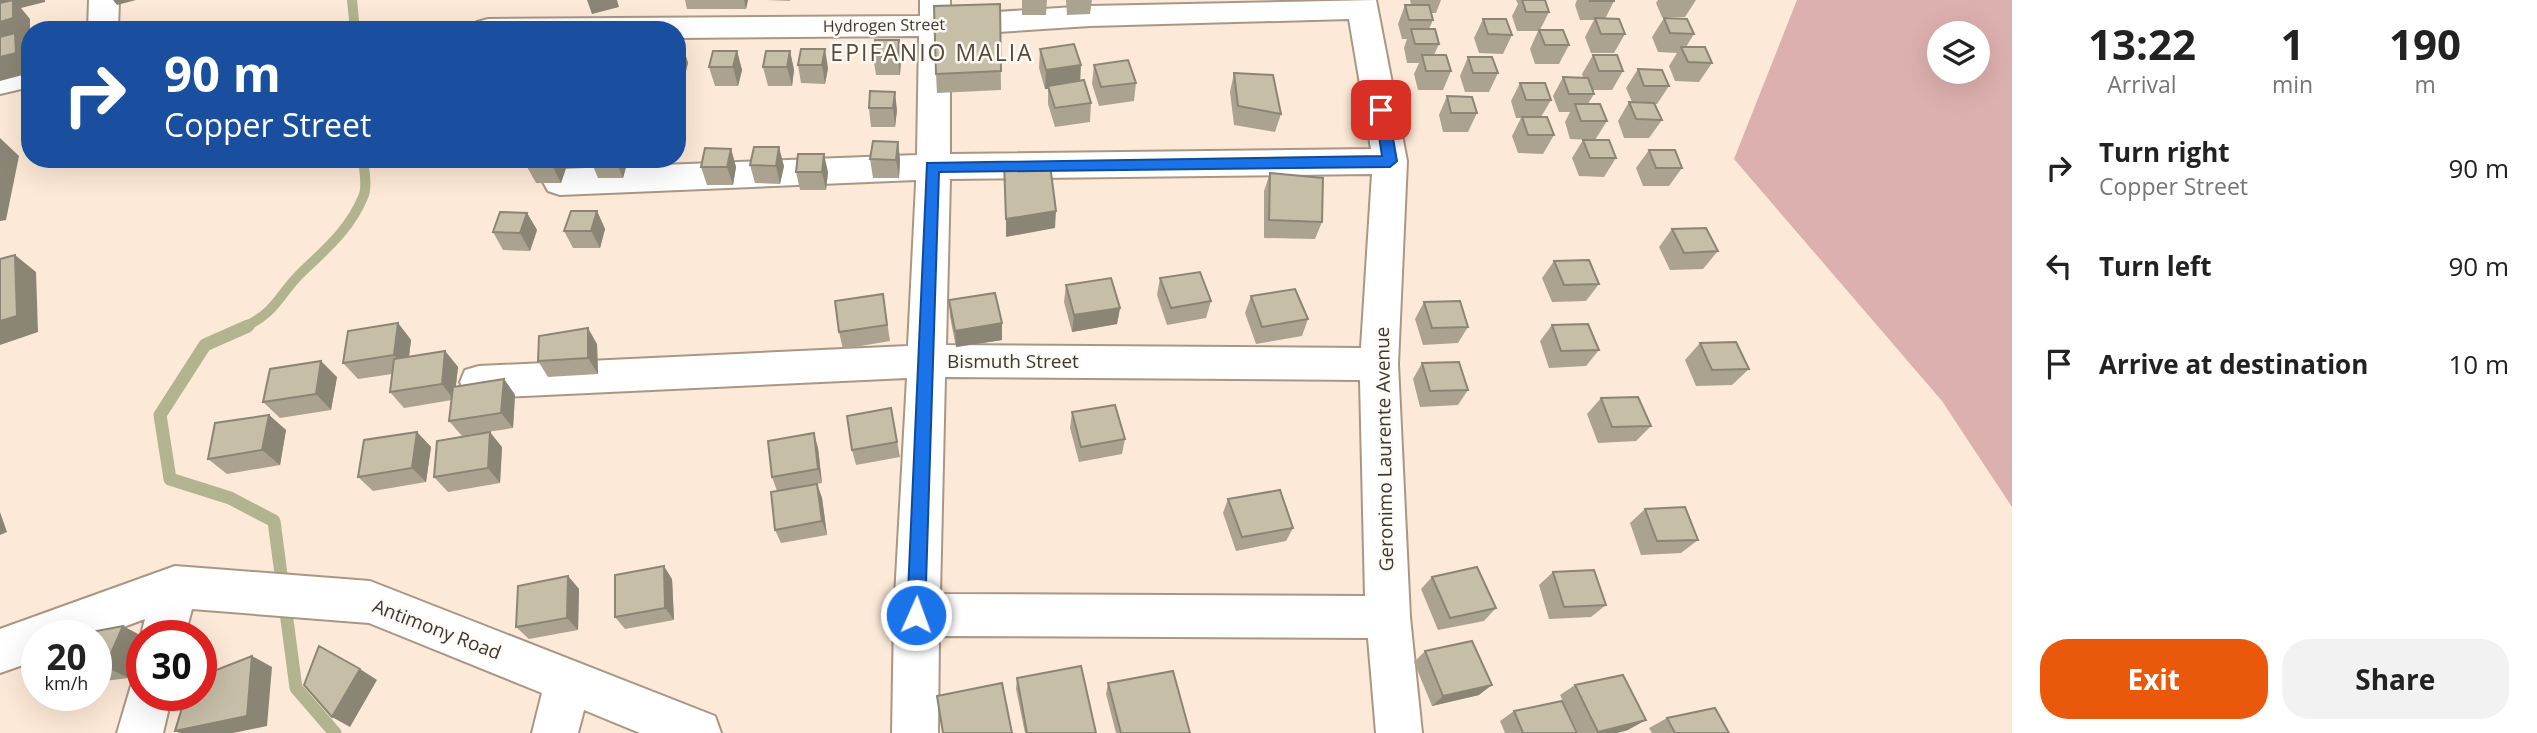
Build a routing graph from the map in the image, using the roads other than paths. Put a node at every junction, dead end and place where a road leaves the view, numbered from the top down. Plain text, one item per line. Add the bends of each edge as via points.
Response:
1 (104, 0) edge
2 (1362, 4) edge
3 (935, 13) edge
4 (103, 21) edge
5 (686, 22) edge
6 (21, 78) edge
7 (0, 83) edge
8 (1390, 161) junction
9 (932, 167) junction
10 (560, 182) dead end
11 (926, 361) junction
12 (1379, 364) junction
13 (479, 382) edge
14 (175, 587) junction
15 (916, 615) junction
16 (1388, 617) junction
17 (85, 620) edge
18 (167, 620) edge
19 (21, 644) edge
20 (0, 651) edge
21 (567, 682) junction
22 (145, 711) edge
23 (140, 733) edge
24 (555, 733) edge
25 (698, 733) edge
26 (915, 733) edge
27 (1399, 733) edge

1 - 4 street
2 - 3 street, Hydrogen Street via 1090,16
2 - 8 street, Geronimo Laurente Avenue
3 - 5 street, Hydrogen Street
3 - 9 street
6 - 7 street
8 - 9 street
8 - 12 street, Geronimo Laurente Avenue
9 - 10 street
9 - 11 street
11 - 12 street, Bismuth Street
11 - 13 street, Bismuth Street
11 - 15 street
12 - 16 street, Geronimo Laurente Avenue
14 - 17 street, Antimony Road
14 - 18 street
14 - 21 street, Antimony Road via 370,602
15 - 16 street
15 - 26 street
16 - 27 street, Geronimo Laurente Avenue
19 - 20 street
21 - 24 street
21 - 25 street, Antimony Road
22 - 23 street

